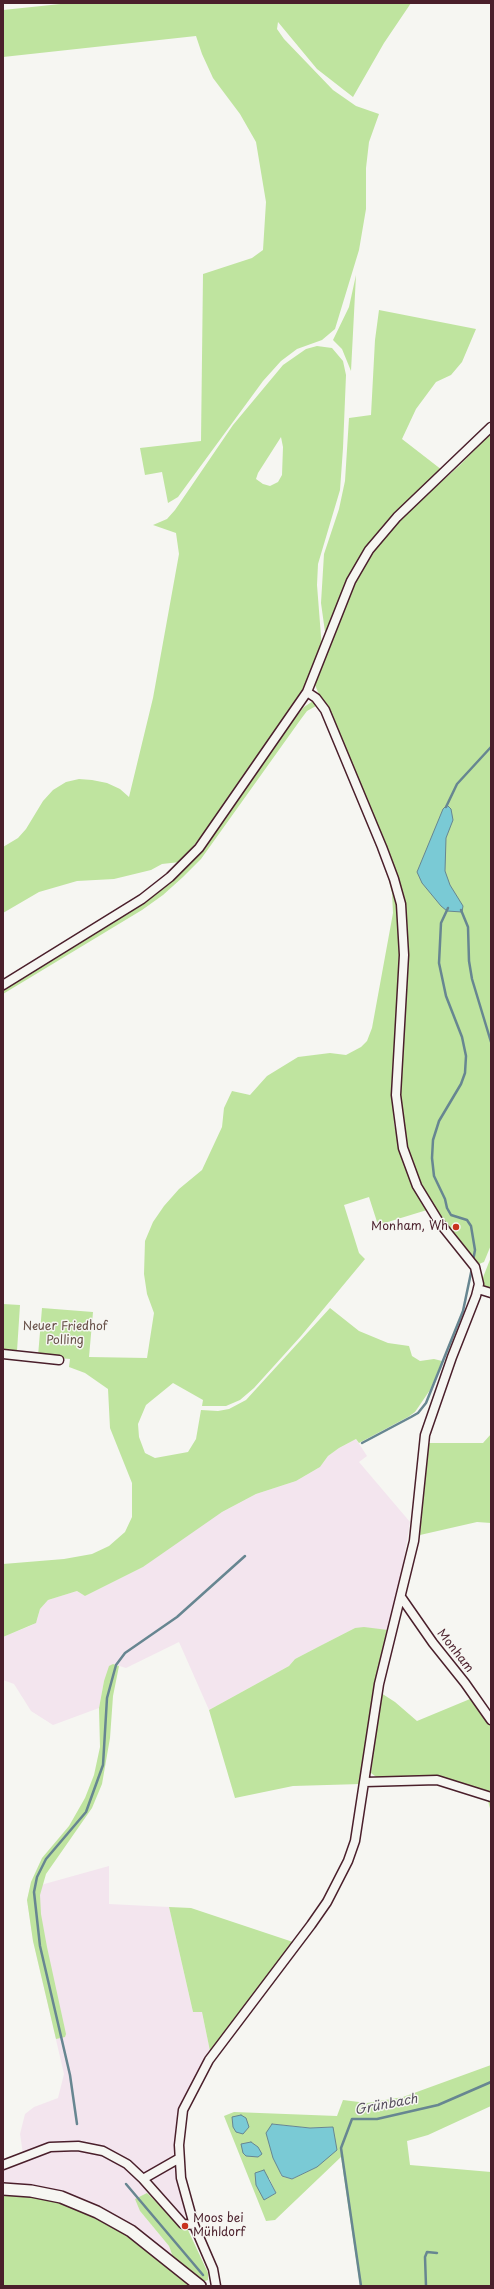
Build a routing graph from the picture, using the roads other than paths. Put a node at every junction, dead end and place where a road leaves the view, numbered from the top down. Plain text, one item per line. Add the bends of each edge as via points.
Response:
1 (491, 427) edge
2 (307, 692) junction
3 (3, 985) edge
4 (478, 1289) junction
5 (491, 1293) edge
6 (3, 1354) edge
7 (59, 1360) dead end
8 (401, 1597) junction
9 (491, 1720) edge
10 (365, 1782) junction
11 (491, 1797) edge
12 (178, 2160) junction
13 (3, 2165) edge
14 (143, 2179) junction
15 (3, 2189) edge
16 (194, 2225) junction
17 (200, 2286) edge
18 (216, 2286) edge

1 - 2 street via 397,517 369,550 351,581
2 - 3 street via 220,819 199,848 183,864 142,899
2 - 4 street via 316,698 325,710 382,847 401,904 404,954 396,1095 403,1148 423,1197 439,1222 475,1267
4 - 5 street
4 - 8 street via 428,1423 423,1446 415,1534
6 - 7 street
8 - 9 street, Monham
8 - 10 street via 379,1684
10 - 11 street via 424,1778
10 - 12 street via 355,1841 338,1883 311,1925 209,2060 183,2110
12 - 14 street
12 - 16 street
13 - 14 street via 50,2147 78,2146 112,2154
14 - 16 street via 183,2224
15 - 17 street via 61,2197 97,2212 131,2232
16 - 18 street via 213,2269

